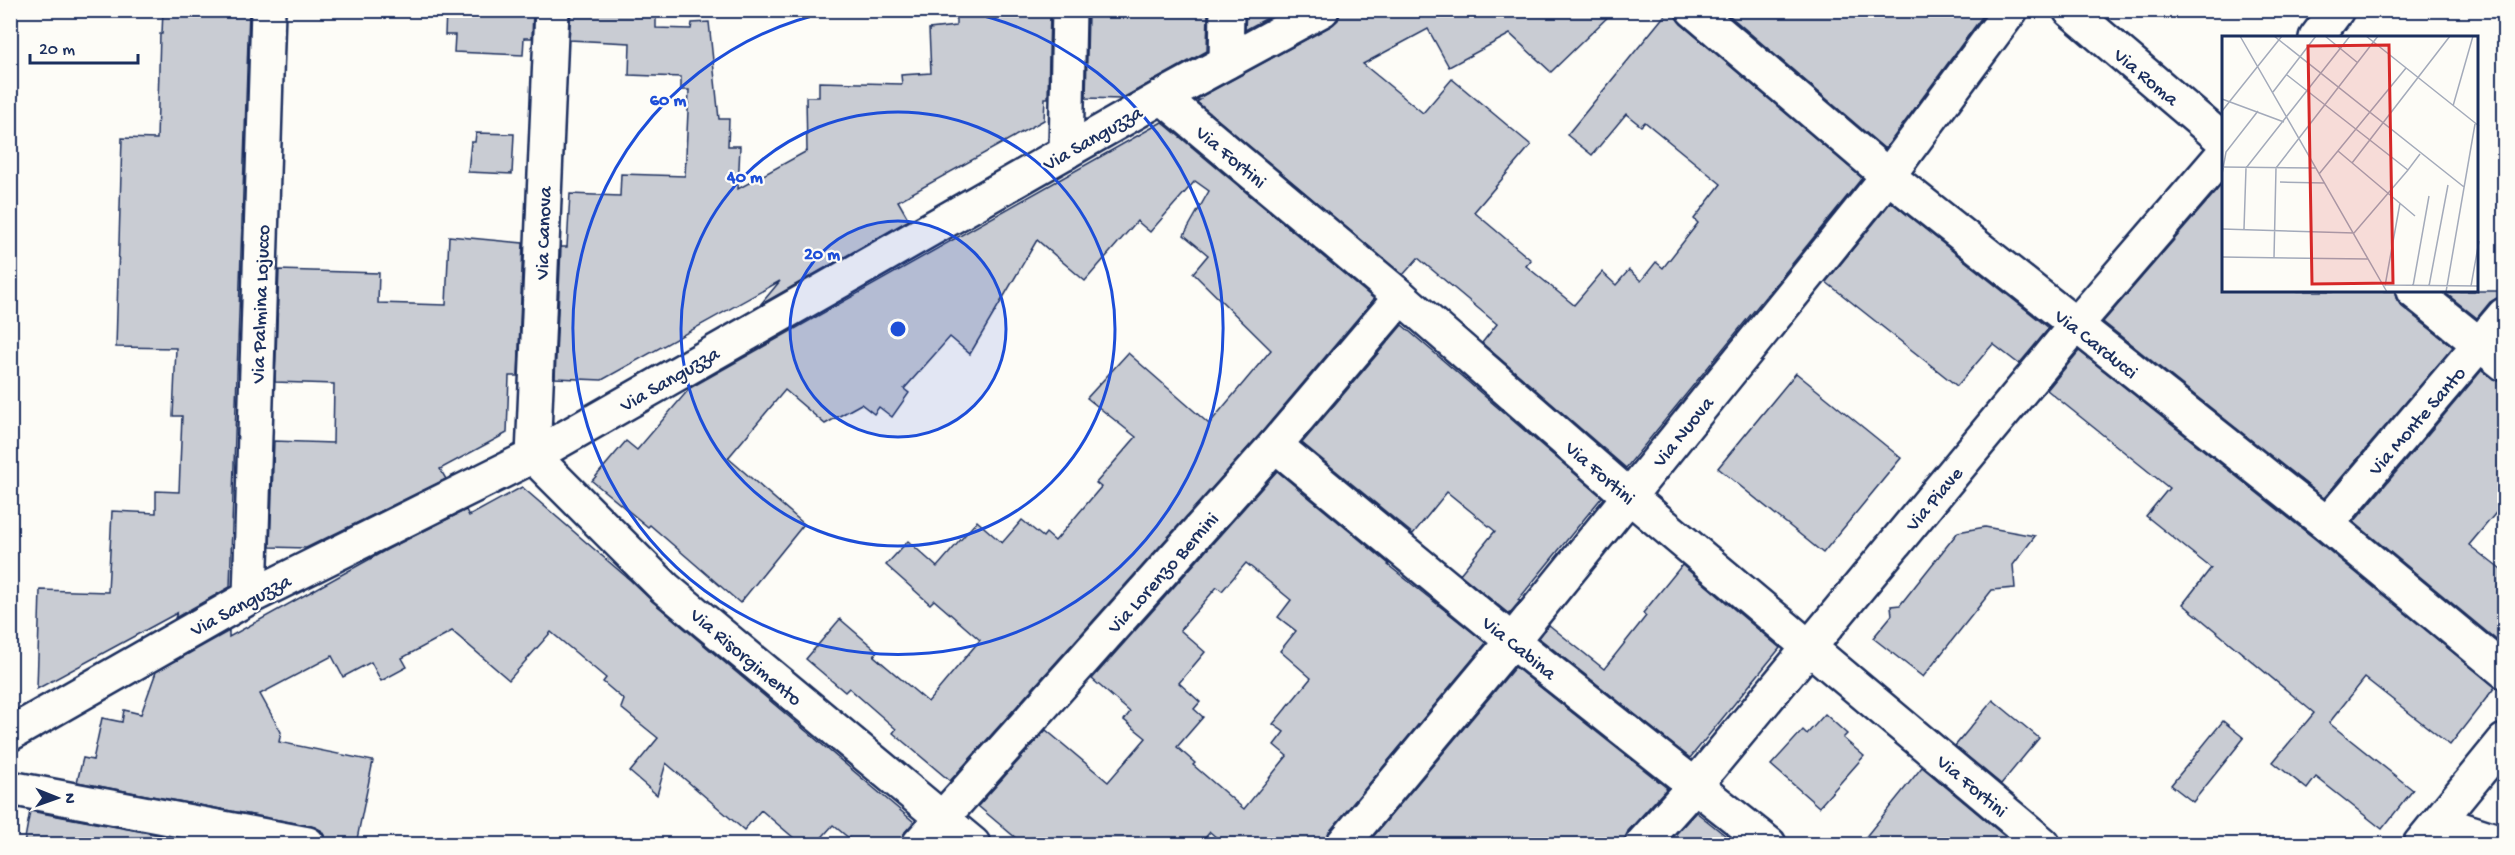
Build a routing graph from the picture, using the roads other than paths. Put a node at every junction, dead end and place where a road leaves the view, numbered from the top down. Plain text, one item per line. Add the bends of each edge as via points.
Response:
1 (268, 10) edge
2 (552, 10) edge
3 (1070, 10) edge
4 (1227, 10) edge
5 (1322, 10) edge
6 (1693, 10) edge
7 (2011, 10) edge
8 (2070, 10) edge
9 (2337, 10) edge
10 (2318, 36) edge
11 (1226, 62) junction
12 (1162, 97) junction
13 (2222, 139) edge
14 (1065, 152) junction
15 (2222, 155) edge
16 (1888, 176) junction
17 (2414, 292) edge
18 (1401, 297) junction
19 (2505, 315) edge
20 (2075, 326) junction
21 (2493, 355) edge
22 (1275, 445) junction
23 (533, 456) junction
24 (1629, 496) junction
25 (2327, 524) junction
26 (250, 597) junction
27 (1512, 641) junction
28 (1810, 646) junction
29 (2505, 671) edge
30 (10, 734) edge
31 (2505, 741) edge
32 (1696, 784) junction
33 (10, 788) edge
34 (942, 818) junction
35 (2429, 833) edge
36 (2505, 843) edge
37 (308, 844) edge
38 (919, 844) edge
39 (973, 844) edge
40 (1343, 844) edge
41 (1642, 844) edge
42 (1769, 844) edge
43 (2043, 844) edge

1 - 26 street, Via Palmina Lojucco
2 - 23 street, Via Canova
3 - 14 street
4 - 11 street
5 - 11 street, Via Sanguzza
6 - 16 street, Via Carducci
7 - 16 street, Via Nuova
8 - 13 street, Via Roma
9 - 10 street
11 - 12 street, Via Sanguzza
12 - 14 street, Via Sanguzza
12 - 18 street, Via Fortini
14 - 23 street, Via Sanguzza
15 - 20 street, Via Piave
16 - 20 street, Via Carducci
16 - 24 street, Via Nuova
17 - 21 street
18 - 22 street, Via Lorenzo Bernini
18 - 24 street, Via Fortini
19 - 21 street, Via Monte Santo
20 - 25 street, Via Carducci
20 - 28 street, Via Piave
21 - 25 street, Via Monte Santo
22 - 27 street, Via Cabina
22 - 34 street, Via Lorenzo Bernini
23 - 26 street, Via Sanguzza
23 - 34 street, Via Risorgimento via 665,588
24 - 27 street, Via Nuova
24 - 28 street, Via Fortini
25 - 29 street, Via Carducci
26 - 30 street, Via Sanguzza
27 - 32 street, Via Cabina
27 - 40 street, Via Nuova
28 - 32 street, Via Piave
28 - 43 street, Via Fortini
31 - 35 street
32 - 41 street, Via Piave
32 - 42 street, Via Cabina
33 - 37 street
34 - 38 street, Via Lorenzo Bernini
34 - 39 street, Via Risorgimento
35 - 36 street

